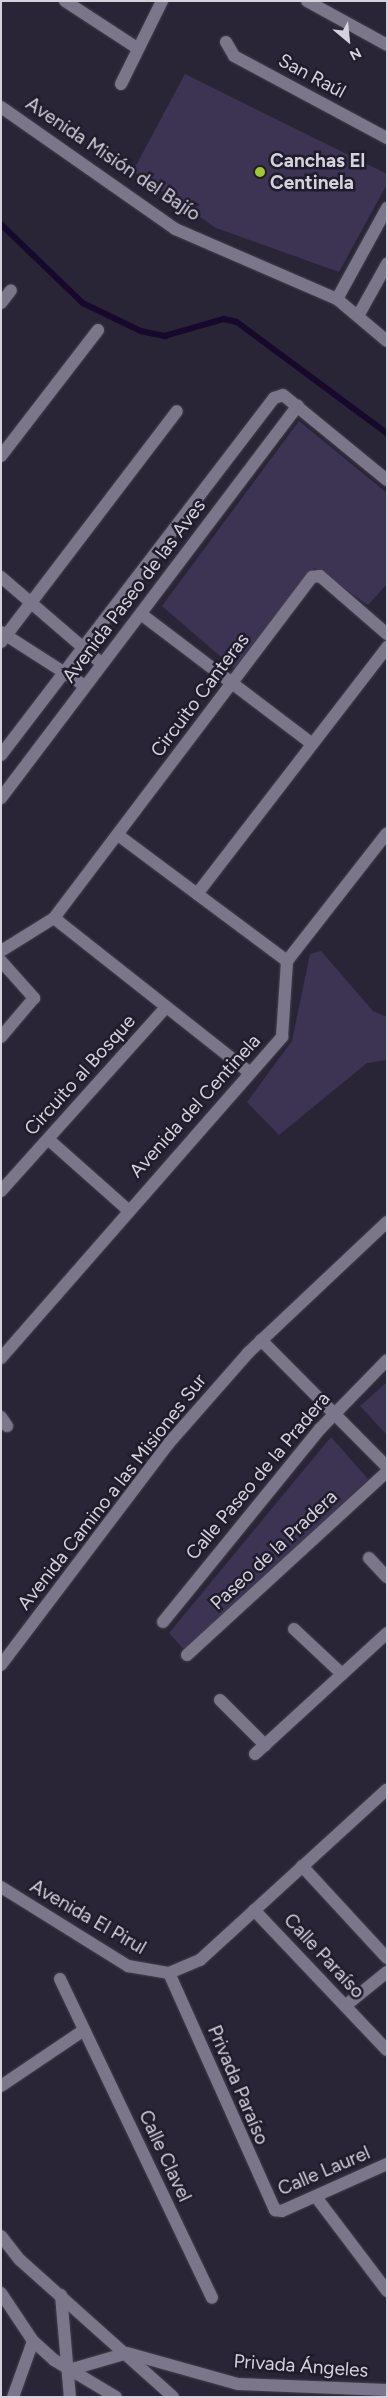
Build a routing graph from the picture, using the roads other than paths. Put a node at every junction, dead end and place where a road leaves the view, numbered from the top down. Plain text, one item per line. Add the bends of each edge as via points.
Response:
1 (65, 1) edge
2 (162, 1) edge
3 (307, 1) edge
4 (226, 42) dead end
5 (387, 45) edge
6 (137, 48) junction
7 (121, 84) dead end
8 (1, 107) edge
9 (387, 138) edge
10 (387, 208) edge
11 (387, 264) edge
12 (11, 290) dead end
13 (337, 299) junction
14 (1, 303) edge
15 (358, 316) junction
16 (98, 330) dead end
17 (387, 341) edge
18 (298, 406) junction
19 (177, 411) dead end
20 (1, 456) edge
21 (387, 480) edge
22 (1, 577) edge
23 (33, 603) junction
24 (141, 614) junction
25 (387, 634) edge
26 (3, 636) edge
27 (387, 647) edge
28 (81, 649) junction
29 (102, 664) junction
30 (65, 670) junction
31 (231, 685) junction
32 (86, 686) junction
33 (312, 744) junction
34 (1, 755) edge
35 (1, 798) edge
36 (387, 833) edge
37 (118, 835) junction
38 (197, 894) junction
39 (54, 918) junction
40 (1, 951) edge
41 (1, 961) edge
42 (287, 961) junction
43 (166, 1007) junction
44 (1, 1037) edge
45 (249, 1072) junction
46 (48, 1139) junction
47 (1, 1191) edge
48 (128, 1210) junction
49 (387, 1222) edge
50 (260, 1340) junction
51 (1, 1358) edge
52 (387, 1360) edge
53 (336, 1412) junction
54 (387, 1468) edge
55 (387, 1472) edge
56 (369, 1558) dead end
57 (387, 1577) edge
58 (163, 1622) dead end
59 (294, 1629) dead end
60 (387, 1633) edge
61 (187, 1655) dead end
62 (1, 1665) edge
63 (342, 1674) junction
64 (220, 1700) dead end
65 (265, 1745) junction
66 (255, 1754) dead end
67 (387, 1788) edge
68 (302, 1866) junction
69 (1, 1887) edge
70 (254, 1910) junction
71 (387, 1958) edge
72 (387, 1972) edge
73 (169, 1973) junction
74 (60, 1979) dead end
75 (345, 2006) junction
76 (84, 2030) junction
77 (387, 2050) edge
78 (1, 2086) edge
79 (387, 2164) edge
80 (316, 2197) junction
81 (275, 2210) joint
82 (1, 2236) edge
83 (387, 2291) edge
84 (1, 2293) edge
85 (61, 2295) junction
86 (212, 2298) dead end
87 (33, 2341) junction
88 (127, 2353) junction
89 (69, 2370) junction
90 (387, 2390) edge
91 (13, 2397) edge
92 (70, 2397) edge
93 (116, 2397) edge
94 (172, 2397) edge

1 - 6 street
2 - 6 street
3 - 5 street
4 - 9 street, San Raúl via 234,56
6 - 7 street
8 - 13 street, Avenida Misión del Bajío via 175,229
10 - 13 street
11 - 15 street
12 - 14 street
13 - 15 street, Avenida Misión del Bajío
15 - 17 street, Avenida Misión del Bajío
16 - 20 street
18 - 21 street
18 - 24 street, Avenida Paseo de las Aves
18 - 28 street, Avenida Paseo de las Aves via 278,395
19 - 23 street
22 - 23 street
23 - 26 street
23 - 28 street
24 - 29 street, Avenida Paseo de las Aves
24 - 31 street
25 - 31 street, Circuito Canteras via 316,575
26 - 30 street
27 - 33 street
28 - 29 street
28 - 30 street, Avenida Paseo de las Aves
29 - 32 street, Avenida Paseo de las Aves
30 - 32 street
30 - 34 street, Avenida Paseo de las Aves
31 - 33 street
31 - 37 street, Circuito Canteras
32 - 35 street, Avenida Paseo de las Aves
33 - 38 street
36 - 42 street
37 - 38 street
37 - 39 street
38 - 42 street
39 - 40 street
39 - 43 street
41 - 44 street via 34,998
42 - 45 street, Avenida del Centinela via 282,1037
43 - 45 street
43 - 46 street, Circuito al Bosque
45 - 48 street, Avenida del Centinela
46 - 47 street, Circuito al Bosque
46 - 48 street
48 - 51 street, Avenida del Centinela
49 - 50 street, Avenida Camino a las Misiones Sur
50 - 53 street
50 - 62 street, Avenida Camino a las Misiones Sur via 169,1443
52 - 53 street, Calle Paseo de la Pradera
53 - 54 street
53 - 58 street, Calle Paseo de la Pradera
55 - 61 street, Paseo de la Pradera
56 - 57 street
59 - 63 street
60 - 63 street
63 - 65 street
64 - 65 street
65 - 66 street
67 - 68 street
68 - 70 street
68 - 71 street
69 - 73 street, Avenida El Pirul via 128,1966
70 - 73 street via 200,1960
70 - 75 street, Calle Paraíso
72 - 75 street
73 - 81 street, Privada Paraíso
74 - 76 street, Calle Clavel
75 - 77 street, Calle Paraíso
76 - 78 street
76 - 86 street, Calle Clavel
79 - 80 street, Calle Laurel
80 - 81 street, Calle Laurel
80 - 83 street
82 - 85 street via 20,2260
84 - 87 street
85 - 88 street
85 - 89 street
87 - 89 street
87 - 91 street
88 - 89 street
88 - 90 street, Privada Ángeles via 238,2384
88 - 94 street
89 - 92 street
89 - 93 street

